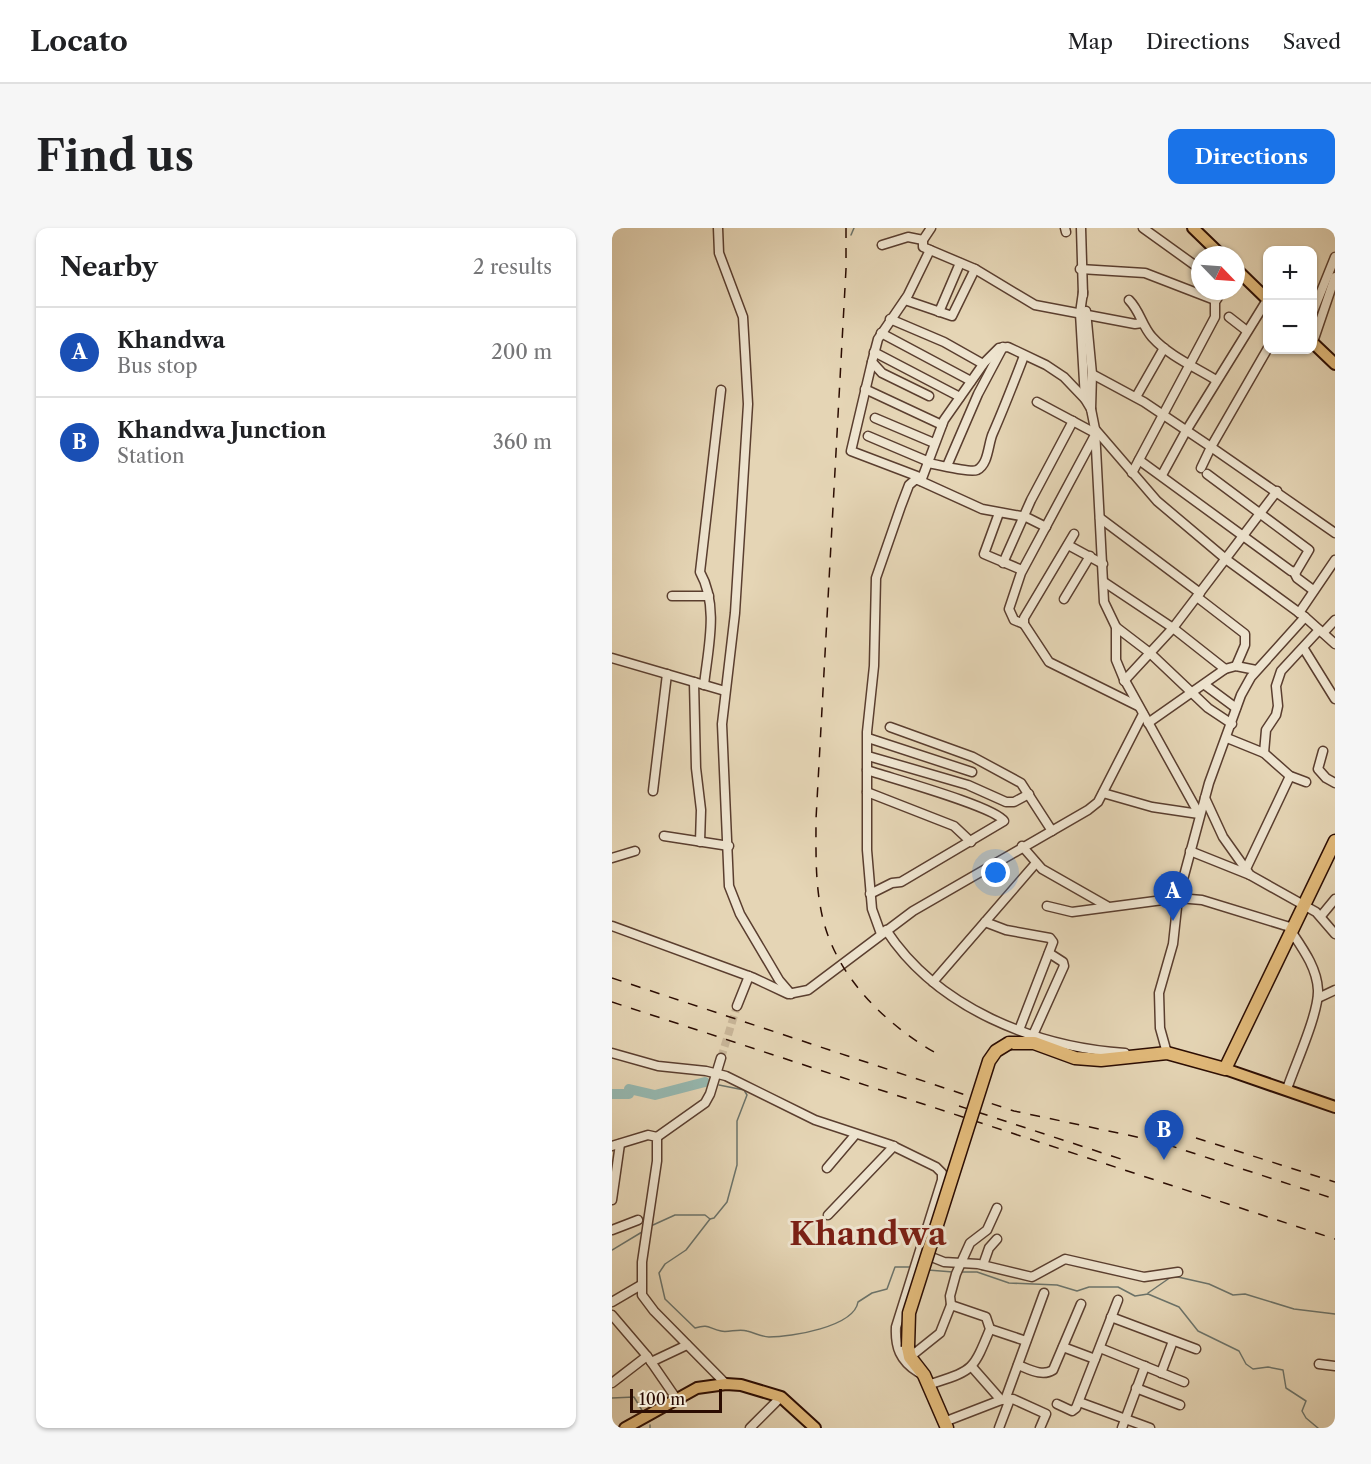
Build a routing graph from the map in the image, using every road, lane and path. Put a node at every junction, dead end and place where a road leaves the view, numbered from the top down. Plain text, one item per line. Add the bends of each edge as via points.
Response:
1 (718, 228) edge
2 (931, 228) edge
3 (1081, 228) edge
4 (1143, 228) edge
5 (1193, 228) edge
6 (923, 240) junction
7 (882, 245) dead end
8 (1212, 246) edge
9 (930, 250) junction
10 (1335, 257) edge
11 (960, 263) junction
12 (1191, 263) edge
13 (975, 269) junction
14 (1080, 269) junction
15 (1335, 277) edge
16 (1245, 279) edge
17 (1191, 291) edge
18 (1263, 296) edge
19 (905, 300) junction
20 (1129, 300) dead end
21 (1215, 300) edge
22 (1317, 302) edge
23 (1263, 306) edge
24 (939, 312) junction
25 (1083, 313) junction
26 (1229, 317) dead end
27 (890, 319) junction
28 (1142, 323) junction
29 (1317, 330) edge
30 (1247, 331) junction
31 (881, 333) junction
32 (1317, 346) edge
33 (1004, 347) junction
34 (1164, 348) junction
35 (874, 352) junction
36 (1265, 354) edge
37 (1024, 356) junction
38 (872, 362) junction
39 (983, 364) junction
40 (1189, 364) junction
41 (1335, 364) edge
42 (1092, 374) junction
43 (1216, 380) junction
44 (971, 381) junction
45 (721, 390) dead end
46 (865, 390) junction
47 (929, 396) dead end
48 (960, 397) junction
49 (1136, 398) junction
50 (1085, 399) junction
51 (1037, 402) dead end
52 (1091, 409) junction
53 (1162, 413) junction
54 (875, 418) dead end
55 (1073, 421) junction
56 (942, 425) junction
57 (1186, 431) junction
58 (1095, 432) junction
59 (868, 436) dead end
60 (934, 443) junction
61 (1211, 447) junction
62 (1139, 460) junction
63 (927, 462) junction
64 (947, 466) junction
65 (1132, 473) junction
66 (1162, 475) junction
67 (922, 480) junction
68 (1278, 491) junction
69 (999, 513) junction
70 (1262, 513) junction
71 (1026, 517) junction
72 (1100, 518) junction
73 (1046, 527) junction
74 (1335, 533) edge
75 (1074, 534) dead end
76 (1244, 537) junction
77 (1068, 545) junction
78 (1090, 556) junction
79 (1227, 560) junction
80 (1335, 560) edge
81 (1004, 563) junction
82 (1103, 564) junction
83 (1022, 570) junction
84 (1294, 572) junction
85 (1104, 582) junction
86 (1313, 590) junction
87 (1199, 595) junction
88 (672, 596) dead end
89 (709, 596) junction
90 (1064, 599) dead end
91 (1302, 615) junction
92 (1335, 621) edge
93 (1024, 624) junction
94 (1116, 627) junction
95 (1173, 628) junction
96 (1322, 632) junction
97 (1335, 644) edge
98 (1304, 649) junction
99 (1150, 653) junction
100 (612, 658) edge
101 (1236, 666) junction
102 (1226, 669) junction
103 (1256, 670) junction
104 (668, 674) junction
105 (1124, 681) junction
106 (694, 682) junction
107 (704, 685) junction
108 (1205, 685) junction
109 (725, 691) junction
110 (1191, 693) junction
111 (1335, 699) edge
112 (1236, 708) junction
113 (1141, 711) junction
114 (1148, 723) junction
115 (1232, 724) junction
116 (890, 727) dead end
117 (868, 738) junction
118 (1227, 738) junction
119 (1323, 751) dead end
120 (1264, 753) junction
121 (868, 756) junction
122 (867, 770) junction
123 (972, 772) dead end
124 (1290, 776) junction
125 (1306, 782) dead end
126 (1335, 783) edge
127 (653, 791) dead end
128 (867, 792) junction
129 (1103, 793) junction
130 (1029, 794) junction
131 (1204, 798) junction
132 (1199, 814) junction
133 (1052, 831) junction
134 (664, 836) dead end
135 (1335, 841) edge
136 (700, 842) junction
137 (971, 842) junction
138 (729, 846) junction
139 (1022, 846) junction
140 (635, 851) dead end
141 (1190, 851) junction
142 (612, 858) edge
143 (1036, 863) junction
144 (1248, 872) junction
145 (870, 894) junction
146 (1178, 898) junction
147 (1335, 899) edge
148 (1303, 905) junction
149 (1047, 906) dead end
150 (1107, 906) junction
151 (1320, 916) junction
152 (985, 922) junction
153 (612, 926) edge
154 (1292, 930) junction
155 (883, 932) junction
156 (1335, 934) edge
157 (1049, 953) junction
158 (749, 976) junction
159 (933, 982) junction
160 (1335, 990) edge
161 (791, 994) junction
162 (1318, 998) junction
163 (737, 1006) tunnel mouth
164 (1019, 1030) junction
165 (1033, 1035) junction
166 (612, 1053) edge
167 (1167, 1053) junction
168 (1146, 1055) junction
169 (721, 1058) tunnel mouth
170 (1225, 1069) junction
171 (717, 1073) junction
172 (1287, 1089) junction
173 (1335, 1107) edge
174 (855, 1135) junction
175 (657, 1137) junction
176 (616, 1145) edge
177 (894, 1146) junction
178 (827, 1168) dead end
179 (612, 1200) edge
180 (997, 1208) dead end
181 (828, 1215) dead end
182 (638, 1220) dead end
183 (612, 1230) edge
184 (997, 1239) dead end
185 (918, 1252) junction
186 (962, 1263) junction
187 (983, 1265) junction
188 (1178, 1272) dead end
189 (641, 1285) junction
190 (1044, 1293) dead end
191 (1118, 1300) dead end
192 (612, 1302) edge
193 (1081, 1304) dead end
194 (951, 1305) junction
195 (612, 1315) edge
196 (1112, 1317) junction
197 (990, 1329) junction
198 (1026, 1341) junction
199 (1173, 1341) junction
200 (687, 1345) junction
201 (1064, 1347) junction
202 (1100, 1348) junction
203 (1196, 1349) dead end
204 (909, 1352) junction
205 (649, 1359) junction
206 (1095, 1359) junction
207 (1319, 1364) dead end
208 (1018, 1365) junction
209 (1145, 1366) junction
210 (1335, 1366) edge
211 (972, 1367) junction
212 (1161, 1373) junction
213 (926, 1380) junction
214 (1184, 1382) dead end
215 (612, 1383) edge
216 (726, 1384) junction
217 (1136, 1388) junction
218 (781, 1397) junction
219 (1006, 1400) junction
220 (678, 1401) junction
221 (1079, 1402) junction
222 (1057, 1404) dead end
223 (1180, 1405) dead end
224 (1123, 1424) edge
225 (946, 1425) edge
226 (631, 1427) edge
227 (750, 1428) edge
228 (815, 1428) edge
229 (999, 1428) edge
230 (1040, 1428) edge
231 (1150, 1428) edge

1 - 109 street via 719,253 743,317 747,404 735,613
2 - 6 street
3 - 14 street
4 - 12 street
5 - 8 main road
6 - 7 street via 908,237
6 - 9 street via 924,247
9 - 11 street
9 - 19 street
10 - 22 street
11 - 13 street
11 - 24 street
13 - 24 street via 955,314
13 - 25 street via 1035,306
14 - 17 street via 1145,273
14 - 25 street
15 - 29 street
16 - 18 main road
19 - 24 street
19 - 27 street
20 - 28 street
21 - 40 street via 1216,312
23 - 30 street
25 - 28 street
25 - 42 street
25 - 50 street
26 - 30 street
27 - 31 street
27 - 39 street
28 - 34 street
30 - 43 street
31 - 35 street
31 - 44 street
32 - 41 main road
33 - 37 street
33 - 39 street
33 - 64 street via 978,394
34 - 40 street
34 - 49 street
35 - 38 street
35 - 48 street
36 - 61 street
37 - 50 street via 1047,365
37 - 64 street via 980,468 972,471
38 - 46 street
38 - 47 street via 882,373
39 - 44 street
40 - 43 street
40 - 53 street
42 - 49 street
42 - 52 street
43 - 57 street
44 - 48 street
45 - 89 street via 700,572
46 - 56 street
46 - 67 street via 851,451
48 - 56 street
49 - 53 street
50 - 52 street
51 - 55 street
52 - 58 street
53 - 57 street
53 - 62 street
54 - 60 street
55 - 58 street
55 - 71 street
56 - 60 street
57 - 61 street
57 - 66 street
58 - 65 street
58 - 72 street
58 - 73 street
59 - 63 street
60 - 63 street
61 - 68 street
61 - 70 street via 1204,471
62 - 65 street
62 - 66 street
63 - 64 street
63 - 67 street
65 - 79 street via 1157,501
66 - 76 street
67 - 69 street
67 - 117 street via 916,479 909,485 876,578
68 - 70 street
68 - 74 street
69 - 71 street
69 - 81 street via 984,554
70 - 76 street
70 - 84 street via 1309,550
71 - 73 street
71 - 81 street
72 - 82 street
72 - 87 street
73 - 83 street
75 - 77 street
76 - 79 street
76 - 84 street
77 - 78 street
77 - 93 street
78 - 82 street
78 - 90 street
79 - 87 street
79 - 91 street
80 - 86 street
81 - 83 street
82 - 85 street
83 - 93 street via 1009,609 1014,620
84 - 86 street
85 - 94 street via 1104,602
85 - 95 street
86 - 91 street
87 - 95 street
87 - 101 street via 1245,634
88 - 89 street
89 - 107 street via 711,614
91 - 96 street
91 - 103 street via 1279,649
92 - 96 street
93 - 113 street via 1049,662
94 - 99 street
94 - 105 street via 1116,660
95 - 99 street
95 - 102 street
96 - 97 street
96 - 98 street
98 - 111 street
98 - 120 street via 1277,678 1278,706 1266,730
99 - 105 street
99 - 110 street
100 - 104 street
101 - 102 street
101 - 103 street
102 - 108 street
103 - 112 street
104 - 106 street
104 - 127 street
105 - 113 street
106 - 107 street
106 - 136 street
107 - 109 street
108 - 110 street
108 - 112 street
109 - 138 street via 723,750
110 - 114 street
110 - 115 street
112 - 115 street
113 - 114 street
113 - 129 street
114 - 132 street
115 - 118 street
116 - 130 street via 973,756 1021,783
117 - 121 street
117 - 123 street
118 - 120 street
118 - 131 street
119 - 126 street via 1318,769
120 - 124 street
121 - 122 street
121 - 130 street via 968,785 1006,802
122 - 128 street
122 - 137 street via 981,807 1003,818 1002,823
124 - 125 street
124 - 144 street
128 - 137 street via 954,826
128 - 145 street
129 - 132 street via 1152,807
129 - 133 street via 1088,810
130 - 133 street
131 - 132 street
131 - 144 street via 1223,837
132 - 141 street
133 - 139 street
134 - 136 street
135 - 148 highway
136 - 138 street
137 - 145 street via 901,882
138 - 161 street via 732,899
139 - 143 street
139 - 155 street
140 - 142 street
141 - 144 street
141 - 146 street
143 - 150 street
143 - 152 street
144 - 148 street
145 - 155 street
146 - 150 street
146 - 154 street via 1202,900
146 - 167 street via 1175,933 1159,993 1160,1028
147 - 151 street
148 - 151 street
148 - 154 highway
149 - 150 street via 1065,912
151 - 156 street
152 - 157 street via 1050,938 1053,942
152 - 159 street
153 - 158 street
154 - 162 street via 1317,979
154 - 170 highway
155 - 159 street
155 - 161 street via 808,990
157 - 164 street
157 - 165 street via 1064,966
158 - 161 street
158 - 163 street
159 - 164 street via 974,1010
160 - 162 street
162 - 172 street
164 - 165 street
165 - 168 street via 1085,1050
166 - 171 street via 658,1066
167 - 168 highway
167 - 170 highway
168 - 204 highway, bridge via 1117,1060 1075,1059 1034,1043 1009,1043 996,1051 989,1061 909,1313
169 - 171 street
170 - 172 main road
171 - 174 street
171 - 175 street via 705,1103
172 - 173 main road
174 - 177 street
174 - 178 street
175 - 176 street via 648,1135
175 - 189 street
176 - 179 street
177 - 181 street
177 - 185 street via 942,1173
180 - 186 street via 987,1230 972,1240
182 - 183 street
184 - 187 street
185 - 186 street via 944,1262
185 - 213 street via 895,1338 904,1361
186 - 187 street
186 - 194 street via 950,1296
187 - 188 street via 1032,1277 1065,1259 1144,1277
189 - 192 street
189 - 200 street via 642,1295 654,1311
190 - 198 street
191 - 196 street
193 - 201 street
194 - 197 street via 986,1317
194 - 204 street via 940,1333
195 - 205 street
196 - 199 street
196 - 202 street
197 - 198 street
197 - 211 street
198 - 208 street
199 - 203 street
199 - 212 street
200 - 205 street
200 - 216 street
201 - 206 street
201 - 208 street via 1048,1373
202 - 206 street
202 - 209 street
204 - 213 highway
205 - 215 street
205 - 220 street
206 - 221 street
207 - 210 street
208 - 219 street
209 - 212 street
209 - 217 street
211 - 213 street via 967,1372
211 - 219 street
212 - 214 street
213 - 225 highway
216 - 218 main road
216 - 220 main road via 697,1388
217 - 223 street
217 - 224 street
218 - 227 street
218 - 228 main road
219 - 225 street
219 - 229 street
219 - 230 street via 1046,1414
220 - 226 main road
221 - 222 street via 1072,1411
221 - 224 street
224 - 231 street

